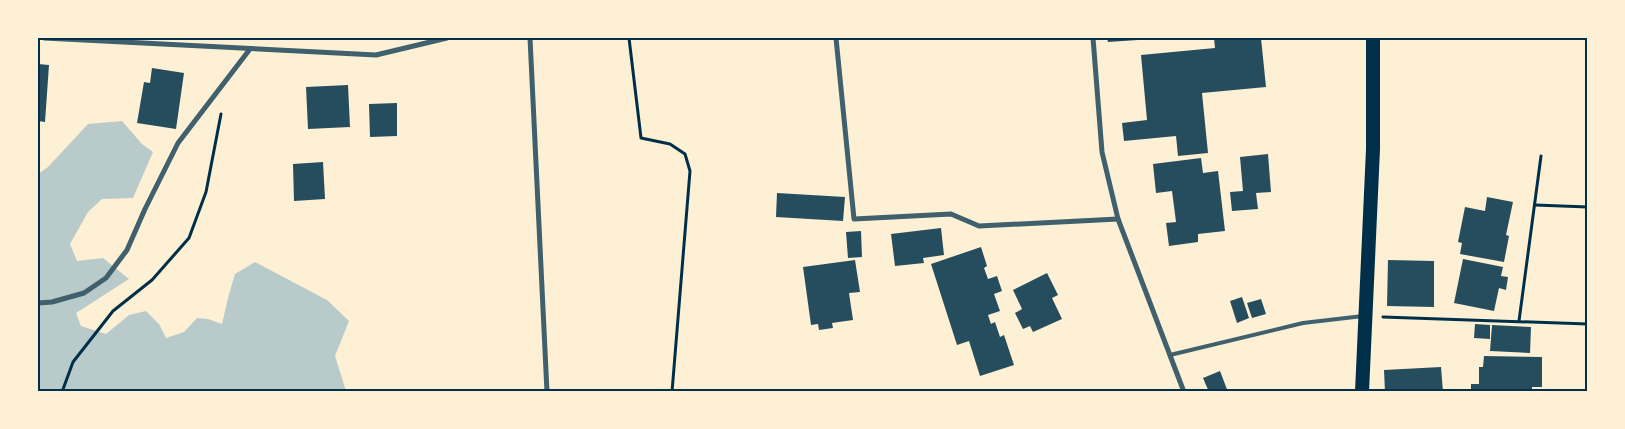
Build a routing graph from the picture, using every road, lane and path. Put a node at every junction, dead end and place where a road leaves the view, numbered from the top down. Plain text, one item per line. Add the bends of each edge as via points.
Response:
1 (44, 38) edge
2 (447, 38) edge
3 (530, 38) edge
4 (629, 38) edge
5 (836, 38) edge
6 (1093, 38) edge
7 (1373, 38) edge
8 (250, 49) junction
9 (225, 83) junction
10 (1542, 156) dead end
11 (1535, 205) junction
12 (1588, 207) edge
13 (1118, 219) junction
14 (38, 303) edge
15 (1365, 316) junction
16 (1519, 321) junction
17 (1588, 324) edge
18 (1170, 355) junction
19 (62, 392) edge
20 (547, 392) edge
21 (672, 392) edge
22 (1184, 392) edge
23 (1362, 392) edge

1 - 8 street
2 - 8 street via 376,55
3 - 20 street
4 - 21 path via 641,138 670,144 685,154 690,172
5 - 13 street via 854,219 951,214 979,226
6 - 13 street via 1102,152
7 - 15 highway via 1373,149
8 - 9 street
9 - 14 street via 178,143 127,250 106,278 84,293
9 - 19 path via 206,192 189,238 152,280 113,311 73,362
10 - 11 path
11 - 12 path
11 - 16 path
13 - 18 street
15 - 16 path
15 - 18 lane via 1303,323
15 - 23 highway
16 - 17 path
18 - 22 street

